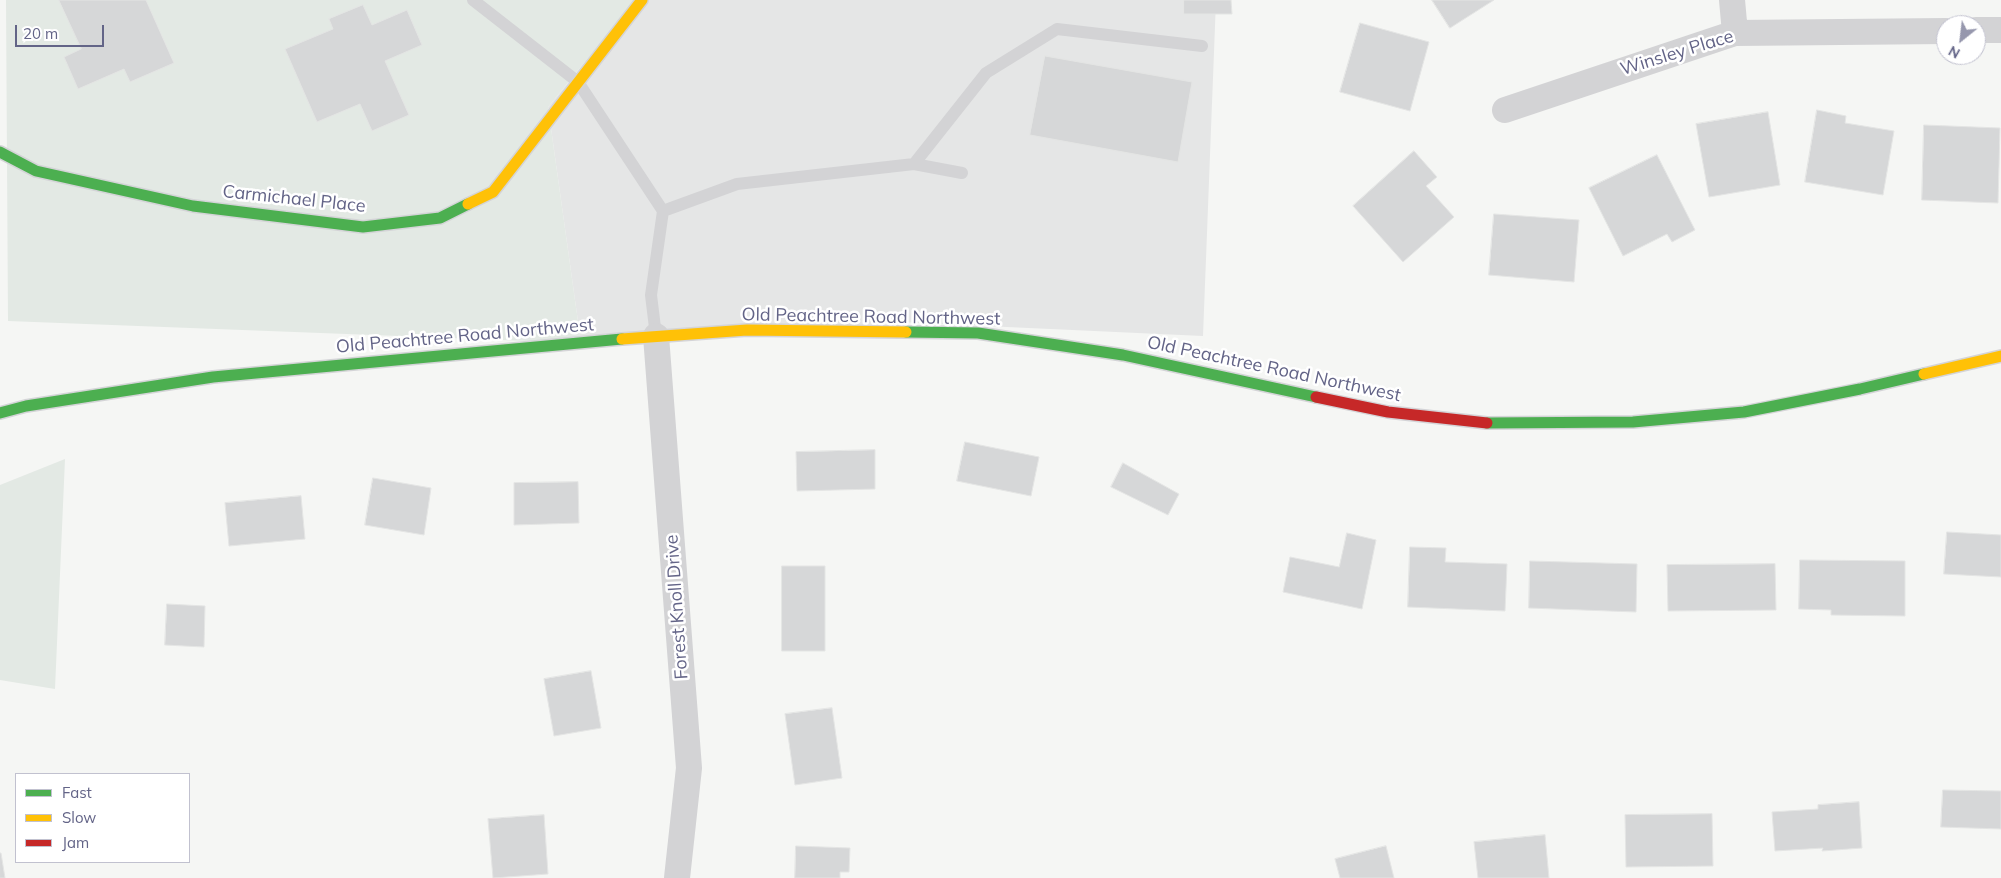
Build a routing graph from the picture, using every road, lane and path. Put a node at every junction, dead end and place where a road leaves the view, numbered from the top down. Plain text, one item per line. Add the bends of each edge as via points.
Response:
1 (473, 0) edge
2 (642, 0) edge
3 (1732, 0) edge
4 (1986, 30) edge
5 (2001, 30) edge
6 (1936, 31) edge
7 (1735, 33) junction
8 (1202, 46) dead end
9 (578, 82) junction
10 (1505, 110) dead end
11 (0, 152) edge
12 (914, 164) junction
13 (962, 174) dead end
14 (663, 210) junction
15 (656, 336) junction
16 (2001, 356) edge
17 (0, 413) edge
18 (677, 878) edge

1 - 9 lane
2 - 9 main road, Carmichael Place
3 - 7 street
4 - 5 street
6 - 7 street, Winsley Place
7 - 10 street, Winsley Place
8 - 12 lane via 1057,30 986,73
9 - 11 main road, Carmichael Place via 493,192 440,218 363,227 193,206 36,171
9 - 14 lane
12 - 13 lane
12 - 14 lane via 737,184
14 - 15 lane via 651,295
15 - 16 main road, Old Peachtree Road Northwest via 747,330 978,333 1124,355 1388,412 1497,424 1633,422 1744,412
15 - 17 main road, Old Peachtree Road Northwest via 213,377 26,406
15 - 18 street, Forest Knoll Drive via 689,768

